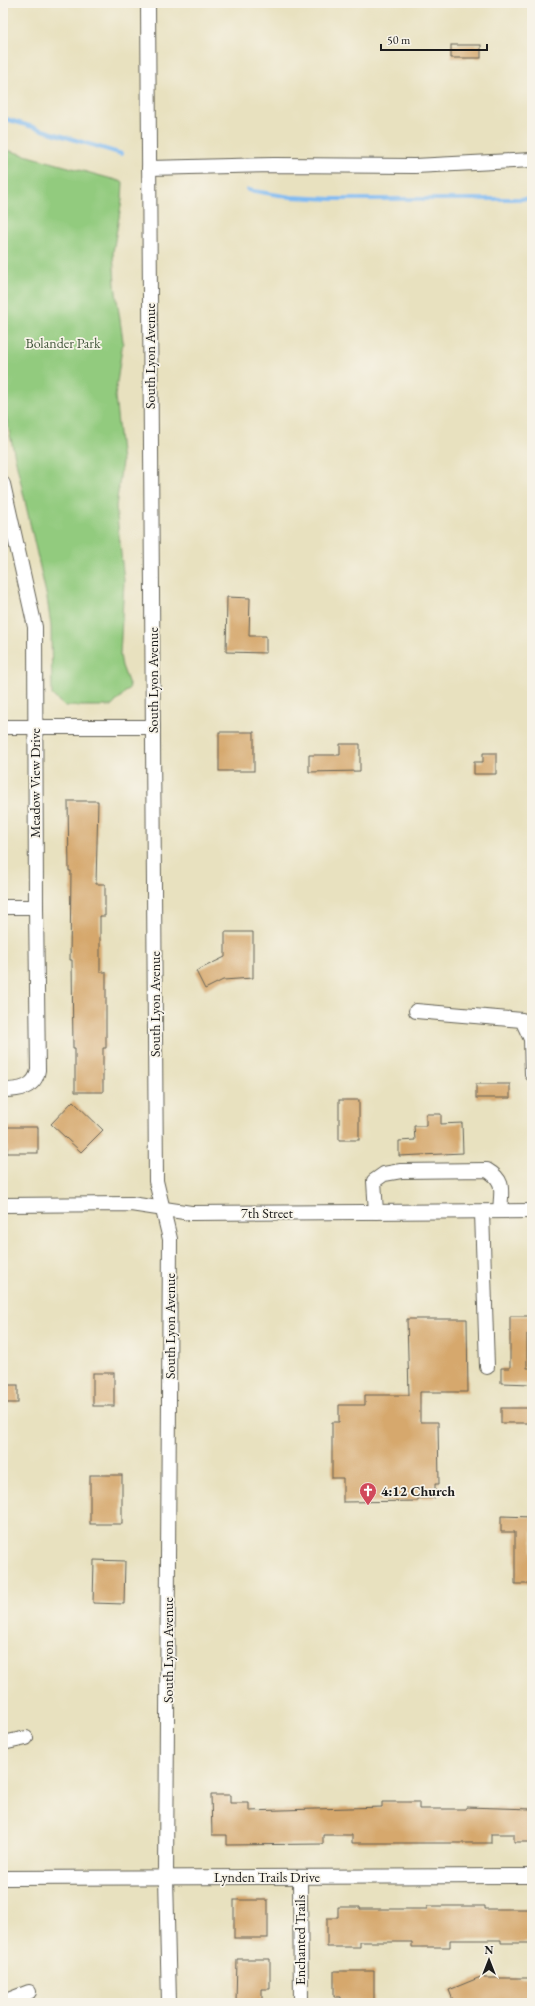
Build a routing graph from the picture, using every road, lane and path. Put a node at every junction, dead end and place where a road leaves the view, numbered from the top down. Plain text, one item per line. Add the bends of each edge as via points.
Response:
1 (148, 3) edge
2 (532, 160) edge
3 (149, 168) junction
4 (3, 484) edge
5 (3, 727) edge
6 (36, 727) junction
7 (153, 727) junction
8 (3, 907) edge
9 (36, 907) junction
10 (416, 1011) dead end
11 (532, 1074) edge
12 (3, 1090) edge
13 (3, 1205) edge
14 (162, 1208) junction
15 (500, 1211) junction
16 (532, 1211) edge
17 (376, 1212) junction
18 (482, 1212) junction
19 (487, 1367) dead end
20 (26, 1738) dead end
21 (3, 1743) edge
22 (532, 1876) edge
23 (166, 1877) junction
24 (3, 1878) edge
25 (300, 1878) junction
26 (29, 1992) dead end
27 (3, 2002) edge
28 (169, 2003) edge
29 (301, 2003) edge

1 - 3 street, South Lyon Avenue
2 - 3 street via 415,166 274,164
3 - 7 street, South Lyon Avenue
4 - 6 street, Meadow View Drive via 35,626
5 - 6 street
6 - 7 street
6 - 9 street, Meadow View Drive
7 - 14 street, South Lyon Avenue via 156,1181
8 - 9 street
9 - 12 street, Meadow View Drive via 37,1077 32,1083 18,1090
10 - 11 street via 522,1020 531,1039
13 - 14 street, 7th Street via 131,1204
14 - 17 street, 7th Street via 191,1213
14 - 23 street, South Lyon Avenue via 170,1245
15 - 16 street, 7th Street
15 - 17 street via 501,1185 497,1176 487,1170 401,1171 384,1174 374,1181
15 - 18 street, 7th Street
17 - 18 street, 7th Street
18 - 19 street
20 - 21 street
22 - 25 street, Lynden Trails Drive
23 - 24 street, Lynden Trails Drive
23 - 25 street, Lynden Trails Drive
23 - 28 street, South Lyon Avenue
25 - 29 street, Enchanted Trails
26 - 27 street

